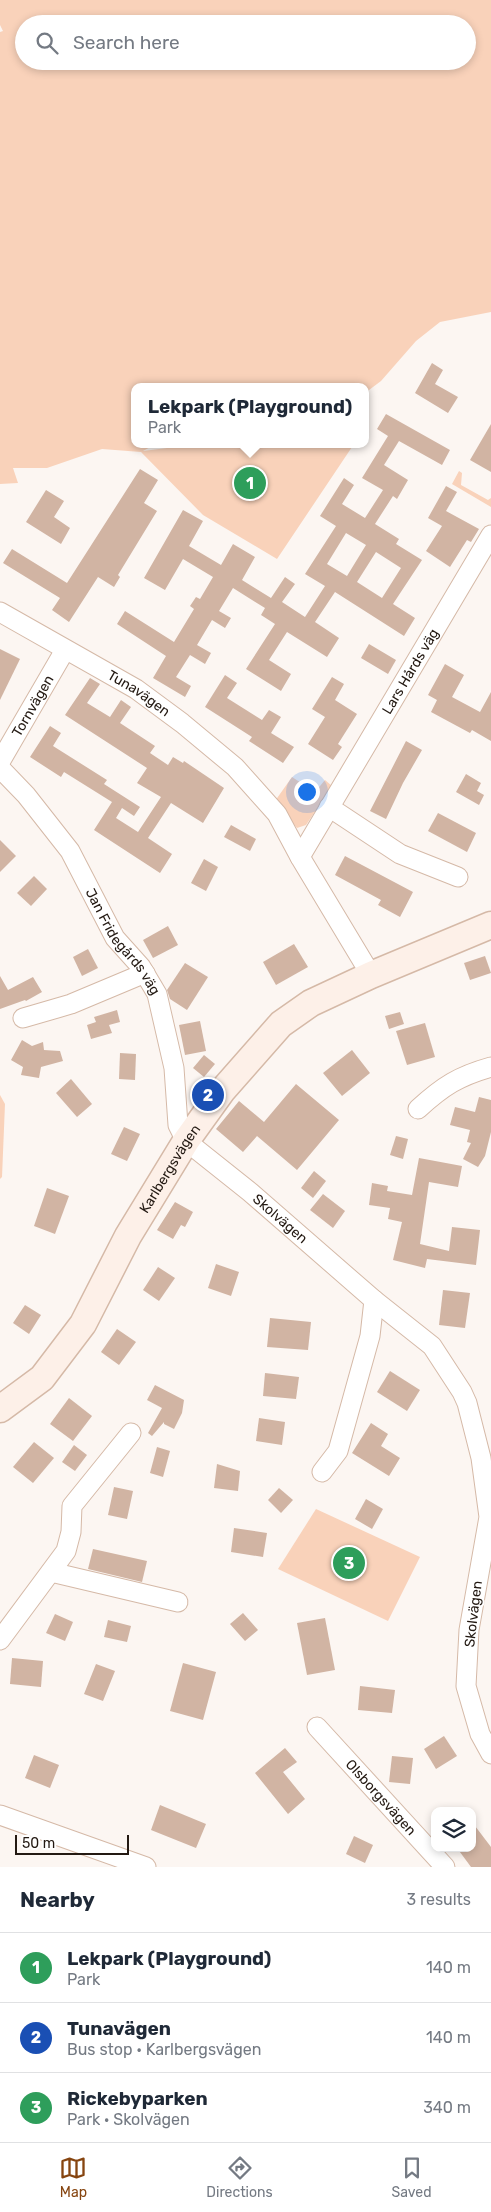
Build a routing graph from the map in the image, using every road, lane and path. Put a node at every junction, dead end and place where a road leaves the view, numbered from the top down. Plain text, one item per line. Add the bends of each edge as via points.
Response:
1 (491, 535) edge
2 (0, 612) edge
3 (65, 650) junction
4 (0, 762) edge
5 (0, 768) edge
6 (329, 807) junction
7 (300, 858) junction
8 (458, 877) dead end
9 (491, 924) edge
10 (145, 973) junction
11 (371, 975) junction
12 (23, 1018) dead end
13 (491, 1067) edge
14 (418, 1109) dead end
15 (186, 1141) junction
16 (374, 1300) junction
17 (0, 1409) edge
18 (131, 1433) dead end
19 (322, 1472) dead end
20 (51, 1572) junction
21 (178, 1602) dead end
22 (0, 1640) edge
23 (317, 1727) dead end
24 (491, 1754) edge
25 (0, 1815) edge
26 (146, 1867) edge
27 (444, 1867) edge

1 - 6 street, Lars Hårds väg
2 - 3 street, Tunavägen
3 - 4 street, Tornvägen
3 - 7 street, Tunavägen via 136,689 235,767 277,814
5 - 10 street, Jan Fridegårds väg via 70,851 115,938
6 - 7 street, Lars Hårds väg
6 - 8 street via 400,854
7 - 11 street, Tunavägen
9 - 11 street, Karlbergsvägen
10 - 12 street via 71,1004
10 - 15 street, Jan Fridegårds väg via 157,994 174,1068 178,1125
11 - 15 street, Karlbergsvägen via 311,1003 281,1024 222,1091
13 - 14 street via 465,1075 438,1091
15 - 16 street, Skolvägen
15 - 17 street, Karlbergsvägen via 128,1236 83,1324 42,1378
16 - 19 street via 370,1336 338,1452
16 - 24 street, Skolvägen via 432,1346 462,1392 470,1412 481,1458 489,1516 469,1630 466,1686 480,1734
18 - 20 street via 72,1506 66,1551
20 - 21 street
20 - 22 street
23 - 27 street, Olsborgsvägen
25 - 26 street

